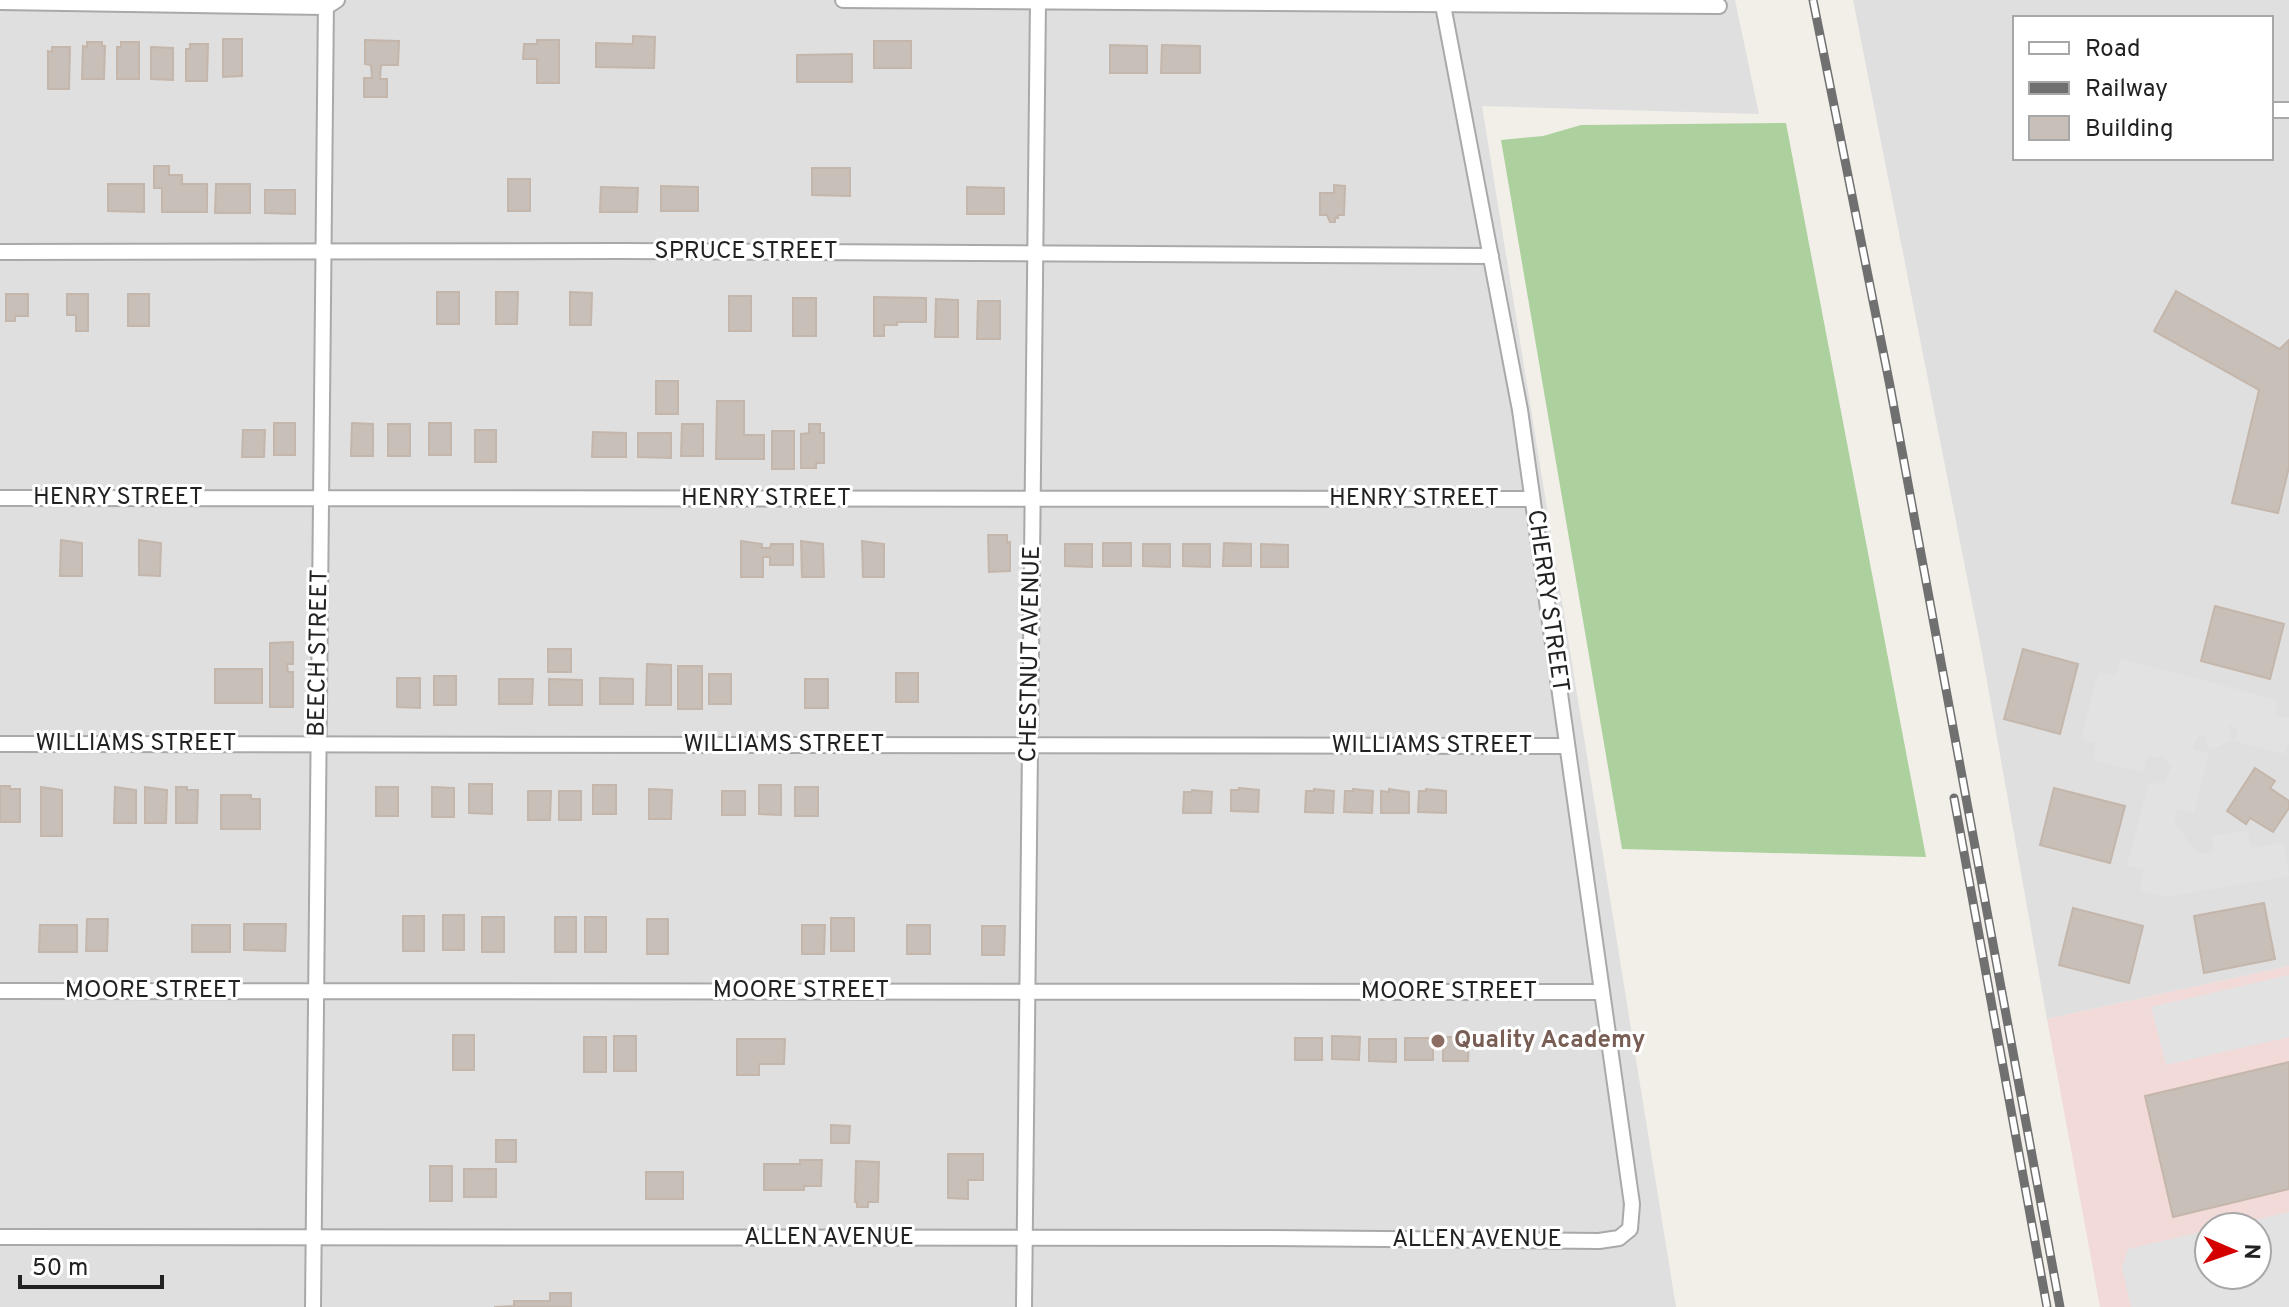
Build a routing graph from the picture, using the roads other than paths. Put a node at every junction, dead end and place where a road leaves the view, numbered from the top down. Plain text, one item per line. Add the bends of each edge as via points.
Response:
1 (843, 0) edge
2 (1038, 1) edge
3 (0, 2) edge
4 (330, 2) edge
5 (1442, 2) edge
6 (1719, 6) dead end
7 (0, 252) edge
8 (323, 252) junction
9 (1035, 254) junction
10 (1491, 256) junction
11 (0, 498) edge
12 (321, 498) junction
13 (1033, 499) junction
14 (1532, 499) junction
15 (0, 744) edge
16 (318, 744) junction
17 (1030, 745) junction
18 (1567, 746) junction
19 (0, 991) edge
20 (316, 991) junction
21 (1028, 991) junction
22 (1601, 992) junction
23 (1632, 1204) joint
24 (0, 1237) edge
25 (314, 1237) junction
26 (1025, 1238) junction
27 (313, 1307) edge
28 (1024, 1307) edge

1 - 2 street
2 - 5 street
2 - 9 street, CHESTNUT AVENUE
3 - 4 street
4 - 8 street, BEECH STREET
5 - 6 street
5 - 10 street, CHERRY STREET
7 - 8 street, SPRUCE STREET
8 - 9 street, SPRUCE STREET
8 - 12 street, BEECH STREET
9 - 10 street, SPRUCE STREET
9 - 13 street, CHESTNUT AVENUE
10 - 14 street, CHERRY STREET
11 - 12 street, HENRY STREET
12 - 13 street, HENRY STREET
12 - 16 street, BEECH STREET
13 - 14 street, HENRY STREET
13 - 17 street, CHESTNUT AVENUE
14 - 18 street, CHERRY STREET
15 - 16 street, WILLIAMS STREET
16 - 17 street, WILLIAMS STREET
16 - 20 street, BEECH STREET
17 - 18 street, WILLIAMS STREET
17 - 21 street, CHESTNUT AVENUE
18 - 22 street, CHERRY STREET
19 - 20 street, MOORE STREET
20 - 21 street, MOORE STREET
20 - 25 street, BEECH STREET
21 - 22 street, MOORE STREET
21 - 26 street, CHESTNUT AVENUE
22 - 23 street, CHERRY STREET
23 - 26 street, ALLEN AVENUE via 1630,1229 1619,1238 1599,1241
24 - 25 street, ALLEN AVENUE
25 - 26 street, ALLEN AVENUE
25 - 27 street, BEECH STREET
26 - 28 street, CHESTNUT AVENUE

